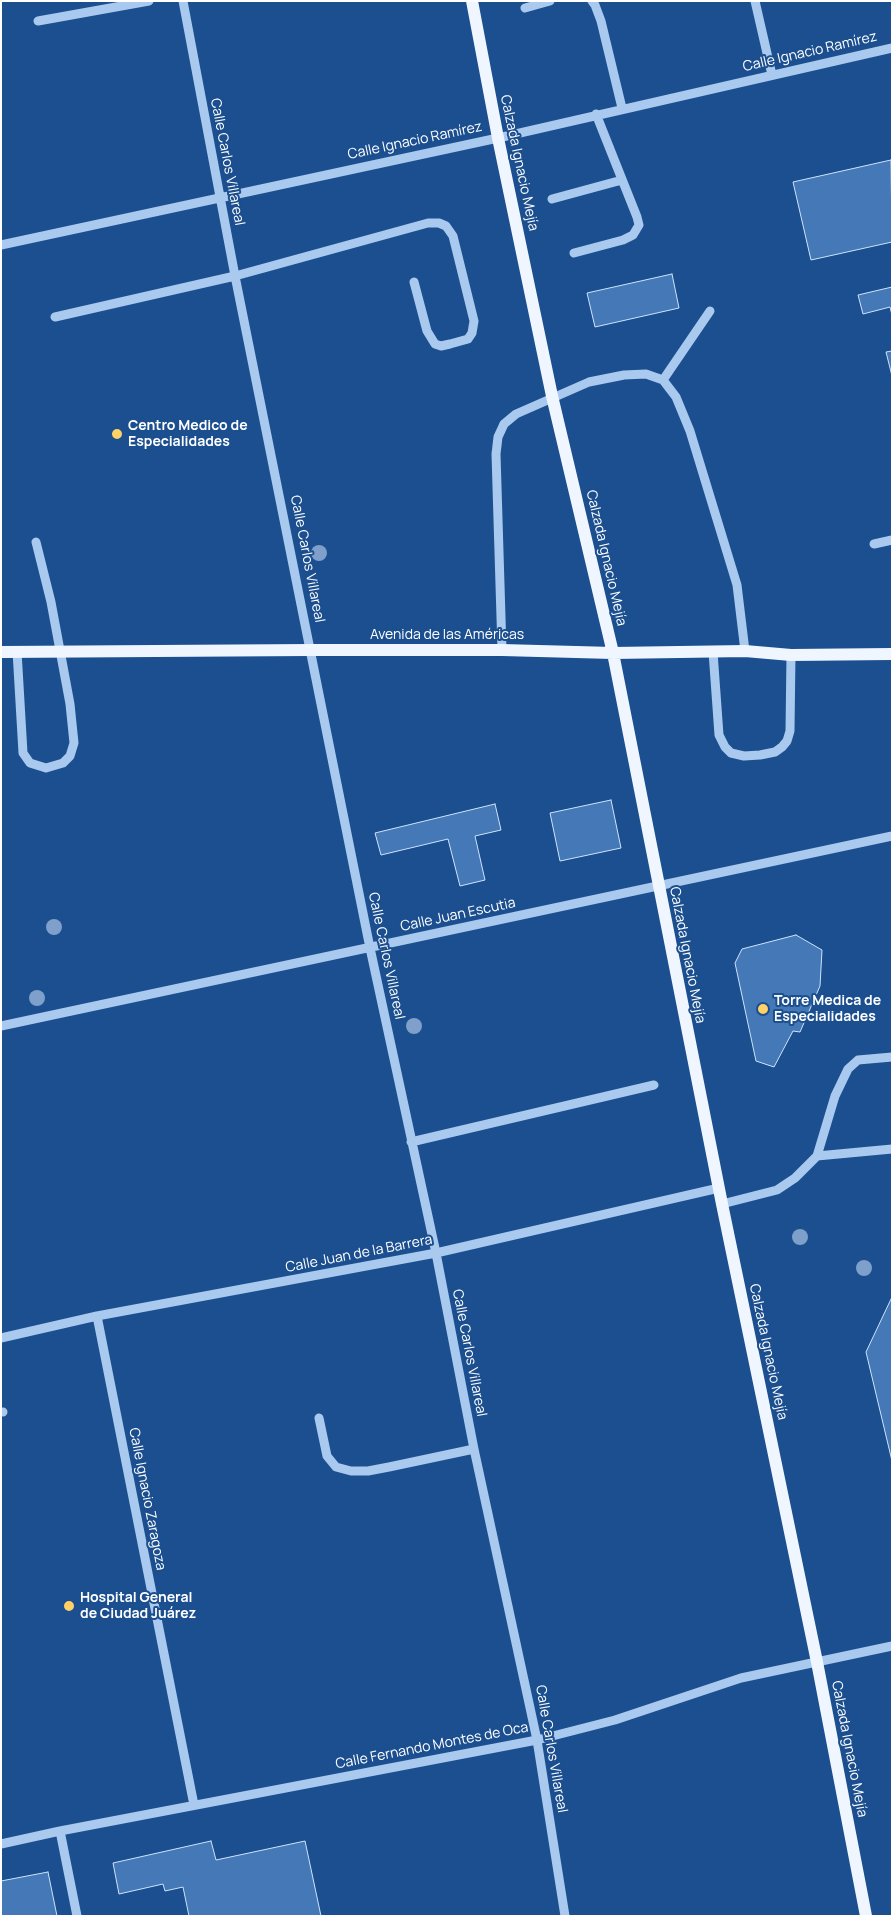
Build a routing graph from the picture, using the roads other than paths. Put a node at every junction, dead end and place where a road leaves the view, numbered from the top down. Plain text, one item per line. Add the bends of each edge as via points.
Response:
1 (149, 1) edge
2 (183, 1) edge
3 (472, 1) edge
4 (550, 1) edge
5 (592, 1) edge
6 (755, 1) edge
7 (525, 8) dead end
8 (38, 21) dead end
9 (892, 48) edge
10 (772, 75) junction
11 (622, 108) junction
12 (596, 114) junction
13 (498, 138) junction
14 (622, 180) junction
15 (220, 198) junction
16 (552, 199) dead end
17 (1, 245) edge
18 (574, 253) dead end
19 (236, 276) junction
20 (414, 282) dead end
21 (710, 311) dead end
22 (54, 317) dead end
23 (663, 380) junction
24 (552, 396) junction
25 (892, 540) edge
26 (36, 542) dead end
27 (874, 544) dead end
28 (310, 650) junction
29 (502, 650) junction
30 (60, 651) junction
31 (745, 651) junction
32 (1, 652) edge
33 (17, 652) junction
34 (713, 652) junction
35 (612, 653) junction
36 (892, 654) edge
37 (791, 655) junction
38 (892, 836) edge
39 (658, 886) junction
40 (370, 948) junction
41 (1, 1026) edge
42 (892, 1057) edge
43 (654, 1085) dead end
44 (411, 1142) junction
45 (892, 1149) edge
46 (816, 1156) junction
47 (719, 1188) junction
48 (722, 1204) junction
49 (436, 1254) junction
50 (97, 1316) junction
51 (1, 1338) edge
52 (319, 1418) dead end
53 (474, 1449) junction
54 (892, 1646) edge
55 (817, 1662) junction
56 (537, 1740) junction
57 (194, 1805) junction
58 (60, 1831) junction
59 (1, 1844) edge
60 (77, 1916) edge
61 (565, 1916) edge
62 (866, 1916) edge

1 - 8 street
2 - 15 street, Calle Carlos Villareal
3 - 13 main road, Calzada Ignacio Mejía
4 - 7 street
5 - 11 street via 602,21
6 - 10 street
9 - 10 street, Calle Ignacio Ramírez
10 - 11 street, Calle Ignacio Ramírez
11 - 12 street, Calle Ignacio Ramírez
12 - 13 street, Calle Ignacio Ramírez
12 - 14 street
13 - 15 street, Calle Ignacio Ramírez
13 - 24 main road, Calzada Ignacio Mejía
14 - 16 street
14 - 18 street via 638,218 636,230 623,240
15 - 17 street, Calle Ignacio Ramírez
15 - 19 street, Calle Carlos Villareal
19 - 20 street via 428,223 440,223 453,236 474,328 468,338 441,346 435,344 427,331
19 - 22 street
19 - 28 street, Calle Carlos Villareal
21 - 23 street
23 - 24 street via 646,374 624,375 589,382
23 - 31 street via 676,397 690,431 737,584
24 - 29 street via 516,414 504,424 498,436
24 - 35 main road, Calzada Ignacio Mejía
25 - 27 street
26 - 30 street
28 - 29 main road, Avenida de las Américas
28 - 30 main road, Avenida de las Américas
28 - 40 street, Calle Carlos Villareal
29 - 35 main road, Avenida de las Américas
30 - 33 main road, Avenida de las Américas
30 - 33 street via 74,743 70,756 63,763 46,768 30,763 23,753
31 - 34 main road, Avenida de las Américas
31 - 37 main road, Avenida de las Américas
32 - 33 main road, Avenida de las Américas
34 - 35 main road, Avenida de las Américas
34 - 37 street via 719,735 731,753 744,756 775,752 787,741 790,731
35 - 39 main road, Calzada Ignacio Mejía
36 - 37 main road, Avenida de las Américas
38 - 39 street, Calle Juan Escutia
39 - 40 street, Calle Juan Escutia
39 - 47 main road, Calzada Ignacio Mejía
40 - 41 street, Calle Juan Escutia
40 - 44 street, Calle Carlos Villareal
42 - 46 street via 858,1060 848,1068 835,1096
43 - 44 street
44 - 49 street, Calle Carlos Villareal
45 - 46 street
46 - 48 street via 795,1178 776,1190
47 - 48 main road, Calzada Ignacio Mejía
47 - 49 street, Calle Juan de la Barrera
48 - 55 main road, Calzada Ignacio Mejía
49 - 50 street, Calle Juan de la Barrera
49 - 53 street, Calle Carlos Villareal
50 - 51 street, Calle Juan de la Barrera
50 - 57 street, Calle Ignacio Zaragoza
52 - 53 street via 327,1456 336,1467 351,1471 368,1471
53 - 56 street, Calle Carlos Villareal
54 - 55 street, Calle Fernando Montes de Oca
55 - 56 street, Calle Fernando Montes de Oca via 741,1678 615,1720
55 - 62 main road, Calzada Ignacio Mejía
56 - 57 street, Calle Fernando Montes de Oca
56 - 61 street, Calle Carlos Villareal
57 - 58 street, Calle Fernando Montes de Oca
58 - 59 street, Calle Fernando Montes de Oca
58 - 60 street

